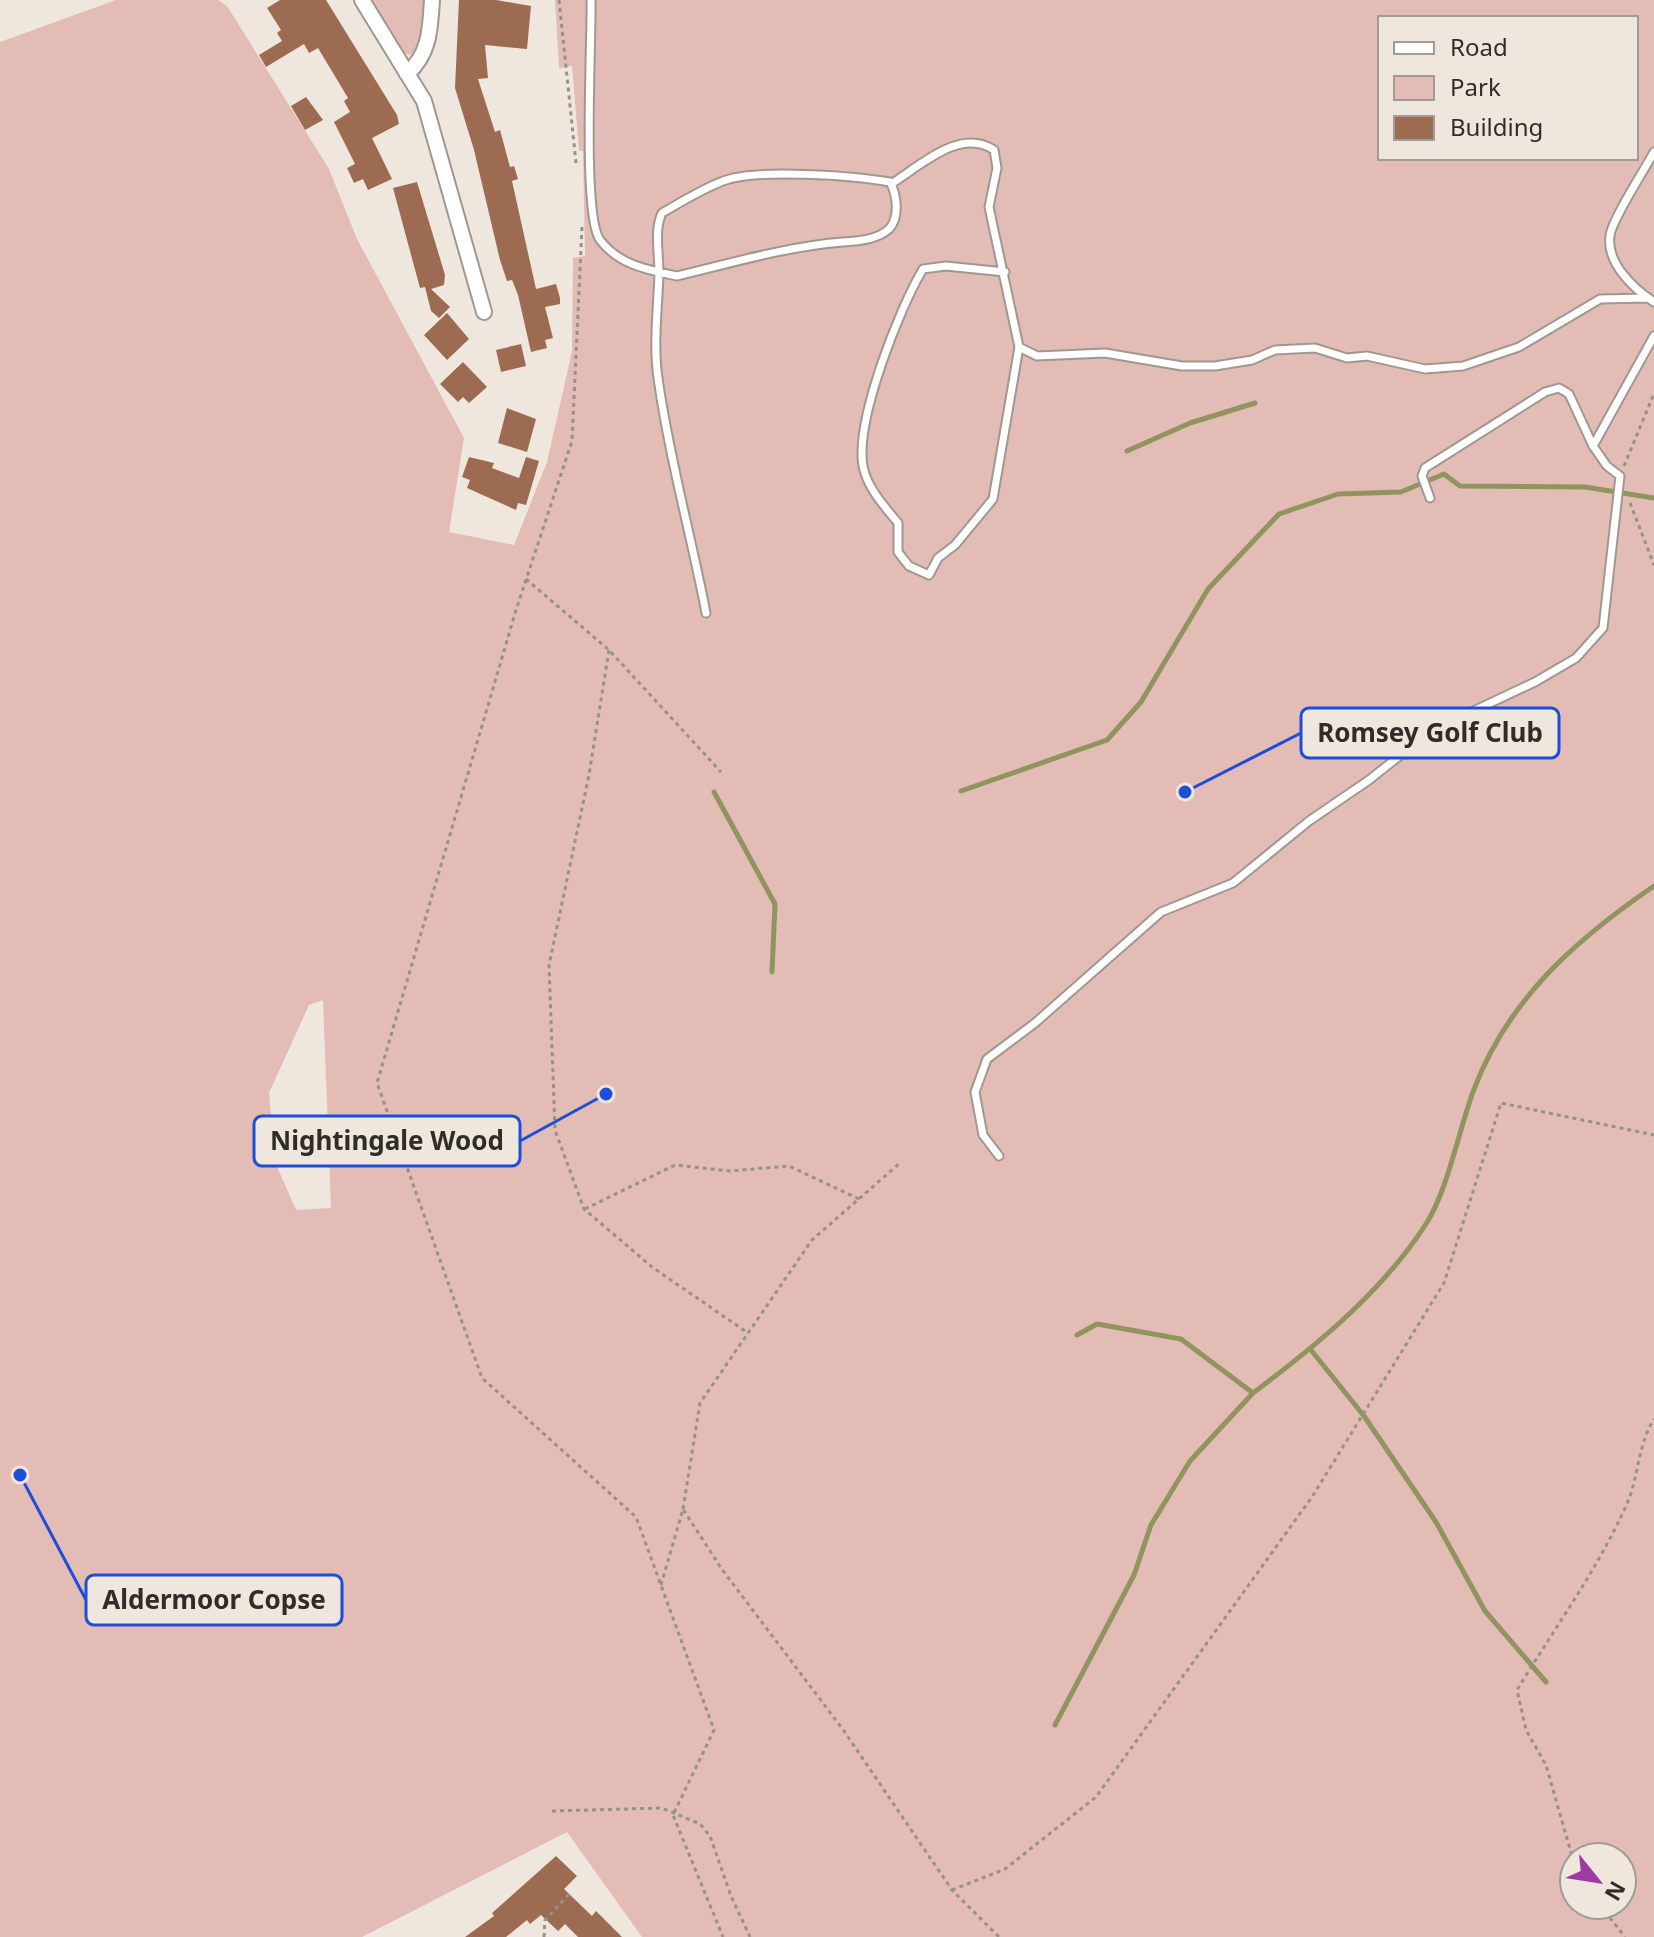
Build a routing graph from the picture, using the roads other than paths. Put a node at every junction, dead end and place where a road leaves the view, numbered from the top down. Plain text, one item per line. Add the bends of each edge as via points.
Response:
1 (362, 0) edge
2 (432, 0) edge
3 (591, 0) edge
4 (407, 74) junction
5 (1654, 152) edge
6 (891, 184) junction
7 (659, 272) junction
8 (1005, 272) junction
9 (1651, 300) edge
10 (484, 312) dead end
11 (1654, 336) edge
12 (1019, 347) junction
13 (1593, 446) junction
14 (1430, 498) dead end
15 (706, 613) dead end
16 (999, 1156) dead end

1 - 4 street
2 - 4 street via 430,37 421,61
3 - 7 lane via 593,225 617,258
4 - 10 street via 424,101
5 - 9 lane via 1610,236 1624,276
6 - 7 lane via 895,221 888,231 865,240 789,248 677,276
6 - 7 lane via 817,175 724,180 662,213 657,222
6 - 8 lane via 961,143 983,143 994,150 997,168 989,207
7 - 15 lane via 657,375
8 - 12 lane
8 - 12 lane via 923,269 890,334 861,441 863,470 898,523 898,552 909,566 929,575 938,558 993,499
9 - 12 lane via 1600,299 1488,360 1425,369 1315,348 1275,350 1215,366 1182,366 1105,353 1037,356
11 - 13 lane
13 - 14 lane via 1569,394 1559,388 1545,392 1425,468
13 - 16 lane via 1619,478 1603,628 1576,658 1431,731 1233,883 1161,912 987,1059 975,1092 983,1135

